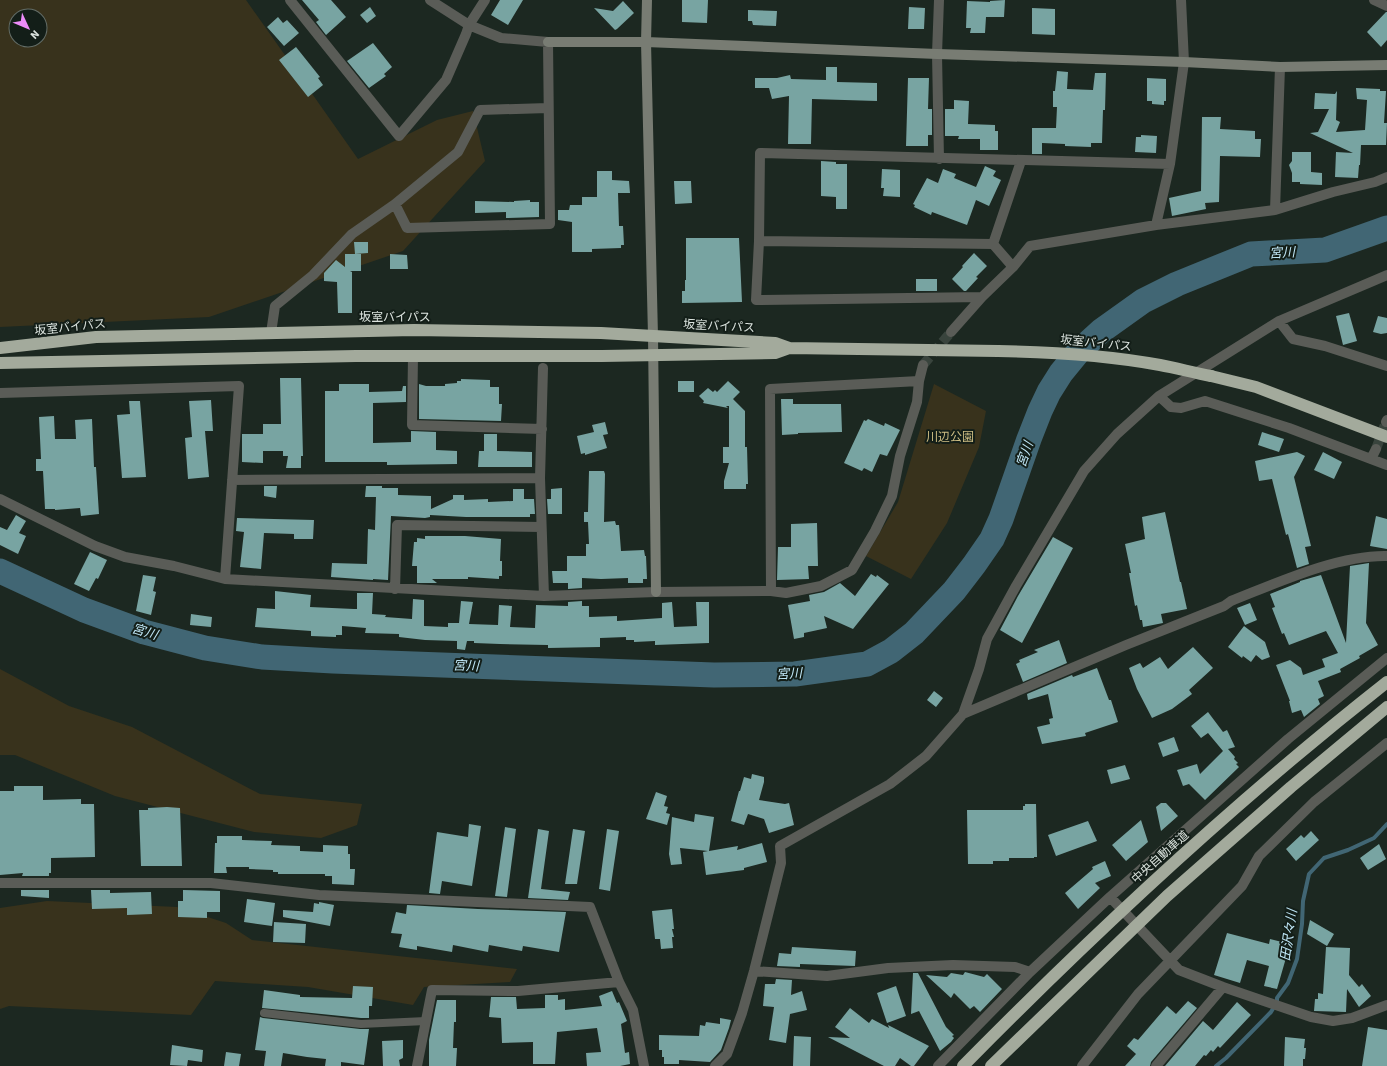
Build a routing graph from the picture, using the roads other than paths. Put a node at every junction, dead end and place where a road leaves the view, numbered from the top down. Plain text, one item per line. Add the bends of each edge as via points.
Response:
1 (290, 0) edge
2 (430, 0) edge
3 (485, 0) edge
4 (647, 0) edge
5 (939, 0) edge
6 (1181, 0) edge
7 (1374, 0) edge
8 (1387, 6) edge
9 (469, 25) junction
10 (548, 42) junction
11 (646, 42) junction
12 (937, 54) junction
13 (1184, 62) junction
14 (1387, 65) edge
15 (1280, 67) junction
16 (548, 108) junction
17 (939, 159) junction
18 (1022, 161) junction
19 (1170, 164) junction
20 (1387, 177) edge
21 (395, 204) junction
22 (1275, 210) junction
23 (1156, 225) junction
24 (759, 241) junction
25 (993, 244) junction
26 (1013, 267) junction
27 (1387, 275) edge
28 (982, 297) junction
29 (1279, 321) junction
30 (951, 332) tunnel mouth
31 (271, 333) junction
32 (652, 336) junction
33 (0, 348) edge
34 (789, 348) junction
35 (653, 355) junction
36 (413, 356) junction
37 (0, 363) edge
38 (922, 366) tunnel mouth
39 (1387, 366) edge
40 (543, 368) dead end
41 (919, 381) junction
42 (0, 393) edge
43 (1159, 396) junction
44 (542, 429) junction
45 (1387, 437) edge
46 (1376, 449) tunnel mouth
47 (1371, 460) junction
48 (1387, 465) edge
49 (540, 478) junction
50 (232, 480) junction
51 (0, 499) edge
52 (542, 527) junction
53 (1387, 556) edge
54 (225, 579) junction
55 (395, 589) junction
56 (771, 591) junction
57 (656, 592) junction
58 (544, 596) junction
59 (1387, 658) edge
60 (1387, 682) edge
61 (1387, 707) edge
62 (963, 714) junction
63 (1387, 743) edge
64 (0, 883) edge
65 (1110, 897) junction
66 (1170, 961) junction
67 (754, 971) junction
68 (1030, 972) junction
69 (619, 982) junction
70 (1223, 987) junction
71 (1387, 1006) edge
72 (264, 1013) dead end
73 (426, 1021) junction
74 (417, 1066) edge
75 (644, 1066) edge
76 (715, 1066) edge
77 (938, 1066) edge
78 (963, 1066) edge
79 (991, 1066) edge
80 (1082, 1066) edge
81 (1156, 1066) edge

1 - 9 street via 398,136 446,80
2 - 9 street
3 - 9 street
4 - 11 street
5 - 12 street
6 - 13 street
7 - 8 street
9 - 10 street via 501,38
10 - 11 street
10 - 16 street
11 - 12 street
11 - 32 street
12 - 13 street
12 - 17 street
13 - 15 street
13 - 19 street
14 - 15 street
15 - 22 street
16 - 21 street via 480,110 458,152
16 - 21 street via 550,224 407,228
17 - 18 street
17 - 24 street via 760,154
18 - 19 street
18 - 25 street
19 - 23 street
20 - 22 street
21 - 31 street via 352,234 313,275 275,306
22 - 23 street
23 - 26 street via 1030,246
24 - 25 street
24 - 28 street via 756,300
25 - 26 street
26 - 28 street
27 - 29 street
28 - 30 street
29 - 39 street via 1293,338
29 - 43 street
31 - 32 highway, 坂室バイパス via 414,330
31 - 33 highway, 坂室バイパス via 96,337
32 - 34 highway, 坂室バイパス via 775,343
32 - 35 street
34 - 35 highway, 坂室バイパス via 775,353
34 - 45 highway, 坂室バイパス, bridge via 1049,352 1159,365 1256,387
35 - 36 highway, 坂室バイパス
35 - 57 street
36 - 37 highway, 坂室バイパス
36 - 44 street via 412,425
38 - 41 street
40 - 44 street
41 - 56 street via 917,402 900,456 892,496 852,570 820,586 786,593
41 - 56 street via 770,389
42 - 50 street via 239,386
43 - 47 street via 1171,407 1181,408 1205,401 1289,428
43 - 62 street via 1117,434 1084,471 1074,487 987,639
44 - 49 street
46 - 47 street
47 - 48 street
49 - 50 street
49 - 52 street
50 - 54 street
51 - 54 street via 95,546 126,557
52 - 55 street via 397,525
52 - 58 street
53 - 62 street via 1341,561 1279,583
54 - 55 street
55 - 58 street
56 - 57 street
57 - 58 street
59 - 65 street via 1288,739
60 - 78 highway, 中央自動車道, bridge via 1275,773 1152,883
61 - 79 highway, bridge via 1167,896
62 - 67 street via 926,756 890,784 780,846 781,863
63 - 66 street via 1314,802 1258,856 1242,886
64 - 69 street via 211,883 319,895 590,907
65 - 66 street
65 - 68 street
66 - 70 street via 1179,970
66 - 80 street via 1138,994
67 - 68 street via 827,976 888,968 953,965 1015,967
67 - 76 street via 727,1054
68 - 77 street
69 - 73 street via 518,991 432,990
69 - 75 street via 633,1010
70 - 71 street via 1311,1017 1333,1021 1352,1018
70 - 81 street
72 - 73 lane via 361,1024
73 - 74 street

